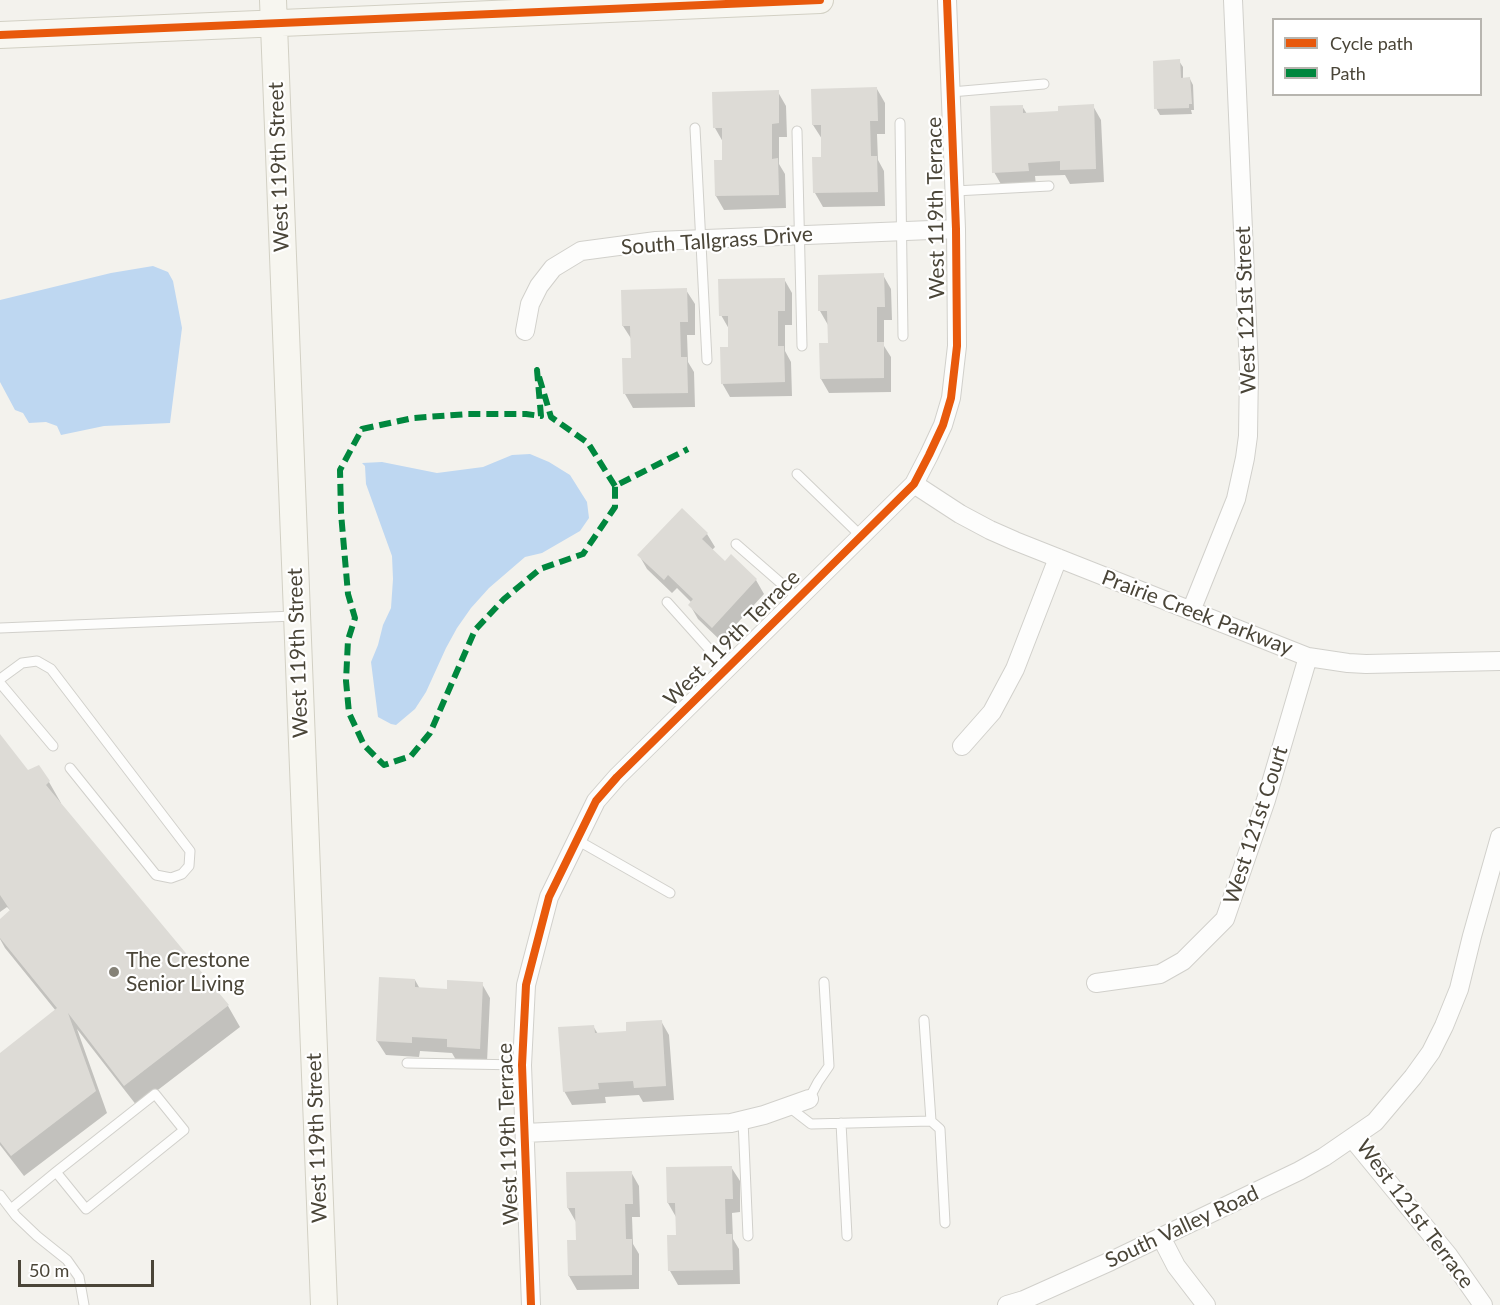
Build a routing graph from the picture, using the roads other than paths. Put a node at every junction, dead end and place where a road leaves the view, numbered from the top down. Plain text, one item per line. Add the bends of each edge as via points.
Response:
1 (820, 0) edge
2 (947, 0) edge
3 (1233, 0) edge
4 (273, 11) edge
5 (0, 35) edge
6 (1044, 84) dead end
7 (951, 92) junction
8 (900, 123) dead end
9 (695, 128) dead end
10 (797, 131) dead end
11 (1049, 186) dead end
12 (955, 191) junction
13 (956, 229) junction
14 (903, 231) junction
15 (799, 235) junction
16 (700, 239) junction
17 (525, 331) dead end
18 (903, 336) dead end
19 (802, 346) dead end
20 (707, 360) dead end
21 (797, 474) dead end
22 (914, 484) junction
23 (861, 536) junction
24 (736, 544) dead end
25 (1058, 558) junction
26 (798, 598) junction
27 (667, 602) dead end
28 (1191, 611) junction
29 (296, 616) junction
30 (0, 628) edge
31 (1308, 657) junction
32 (1500, 661) edge
33 (727, 669) junction
34 (0, 679) edge
35 (0, 683) edge
36 (53, 746) dead end
37 (962, 746) dead end
38 (70, 768) dead end
39 (1500, 837) edge
40 (577, 840) junction
41 (670, 893) dead end
42 (824, 982) dead end
43 (1096, 982) dead end
44 (924, 1020) dead end
45 (407, 1063) dead end
46 (522, 1065) junction
47 (809, 1099) joint
48 (789, 1107) junction
49 (743, 1120) junction
50 (931, 1121) junction
51 (841, 1123) junction
52 (525, 1133) junction
53 (1352, 1138) junction
54 (56, 1172) junction
55 (0, 1195) edge
56 (11, 1209) junction
57 (945, 1223) dead end
58 (748, 1236) dead end
59 (847, 1236) dead end
60 (1161, 1237) junction
61 (84, 1305) edge
62 (324, 1305) edge
63 (531, 1305) edge
64 (1007, 1305) edge
65 (1206, 1305) edge
66 (1484, 1305) edge

1 - 4 main road
2 - 7 street, West 119th Terrace
3 - 28 street, West 121st Street via 1249,368 1248,436 1236,499
4 - 5 main road
4 - 29 main road, West 119th Street
6 - 7 lane
7 - 12 street, West 119th Terrace
8 - 14 lane
9 - 16 lane
10 - 15 lane
11 - 12 lane
12 - 13 street, West 119th Terrace
13 - 14 street, South Tallgrass Drive
13 - 22 street, West 119th Terrace via 957,346 951,398 943,425
14 - 15 street, South Tallgrass Drive
14 - 18 lane
15 - 16 street, South Tallgrass Drive
15 - 19 lane
16 - 17 street, South Tallgrass Drive via 581,252 553,268 539,286 530,304
16 - 20 lane
21 - 23 lane
22 - 23 street, West 119th Terrace
22 - 25 street, Prairie Creek Parkway via 990,530
23 - 26 street, West 119th Terrace
24 - 26 lane
25 - 28 street, Prairie Creek Parkway
25 - 37 street via 1015,669 992,712
26 - 33 street, West 119th Terrace
27 - 33 lane
28 - 31 street, Prairie Creek Parkway
29 - 30 lane
29 - 62 main road, West 119th Street
31 - 32 street, Prairie Creek Parkway via 1366,664
31 - 43 street, West 121st Court via 1266,800 1225,919 1183,961 1161,974
33 - 40 street, West 119th Terrace via 617,777 596,801
34 - 38 lane via 22,663 37,661 51,669 190,851 189,866 182,874 171,878 156,875
35 - 36 lane
39 - 53 street, West 121st Terrace via 1459,989 1444,1026 1413,1077 1375,1122
40 - 41 lane
40 - 46 street, West 119th Terrace via 549,897 526,985
42 - 47 lane via 829,1066
44 - 50 lane
45 - 46 lane
46 - 52 street, West 119th Terrace
47 - 48 street
48 - 49 street
48 - 51 lane via 811,1124
49 - 52 street
49 - 58 lane
50 - 51 lane
50 - 57 lane via 940,1129
51 - 59 lane
52 - 63 street, West 119th Terrace
53 - 60 street, South Valley Road via 1299,1171
53 - 66 street, West 121st Terrace
54 - 54 lane via 155,1094 184,1130 86,1209
54 - 56 lane
55 - 56 lane
56 - 61 lane via 73,1268 79,1277
60 - 64 street, South Valley Road
60 - 65 street via 1176,1266

